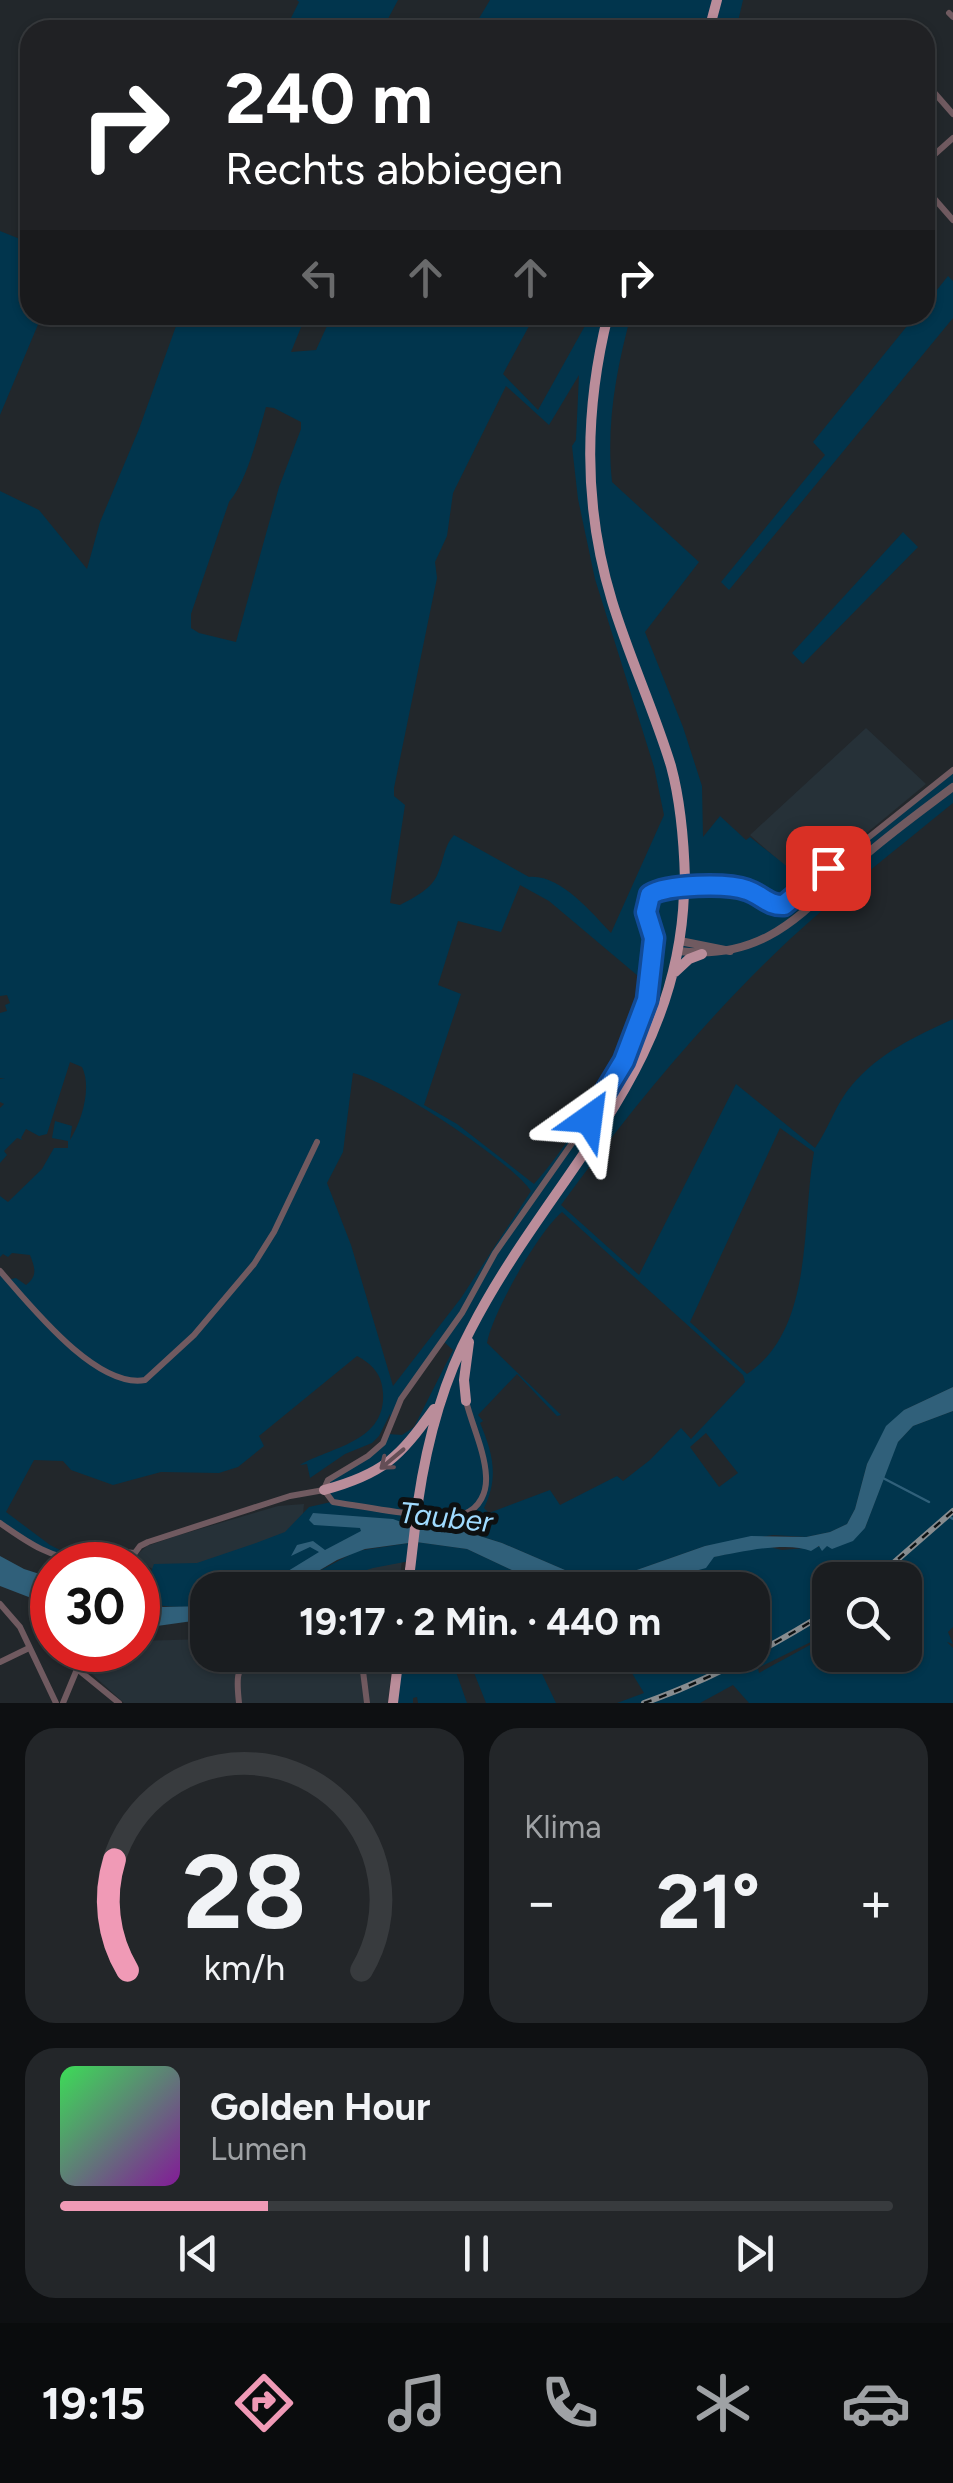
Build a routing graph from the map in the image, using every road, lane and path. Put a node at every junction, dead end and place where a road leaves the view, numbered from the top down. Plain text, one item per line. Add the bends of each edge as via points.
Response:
1 (935, 93) edge
2 (953, 114) edge
3 (935, 199) edge
4 (953, 220) edge
5 (606, 325) edge
6 (953, 770) edge
7 (953, 787) edge
8 (679, 946) junction
9 (730, 951) junction
10 (702, 954) junction
11 (674, 972) junction
12 (317, 1142) dead end
13 (0, 1272) edge
14 (471, 1328) junction
15 (440, 1400) junction
16 (466, 1401) joint
17 (324, 1490) junction
18 (0, 1523) edge
19 (30, 1542) edge
20 (148, 1542) edge
21 (410, 1572) edge
22 (0, 1604) edge
23 (29, 1648) junction
24 (0, 1662) edge
25 (74, 1672) edge
26 (81, 1672) edge
27 (239, 1672) edge
28 (363, 1672) edge
29 (397, 1672) edge
30 (60, 1703) edge
31 (119, 1703) edge
32 (239, 1703) edge
33 (368, 1703) edge
34 (393, 1703) edge

1 - 2 street
3 - 4 street
5 - 8 main road, bridge via 590,409 593,517 611,600 679,802 685,880
6 - 17 street via 791,901 776,905 744,889 670,887 650,895 651,979 624,1061 401,1399 383,1442 328,1480
7 - 9 street via 784,927
8 - 9 street
8 - 10 street
8 - 11 main road
9 - 10 street
10 - 11 main road
11 - 14 main road via 658,1027 631,1081
12 - 13 street via 254,1264 145,1380 114,1376 92,1361
14 - 15 main road
14 - 16 main road
15 -> 17 main road via 394,1460
15 - 21 main road, bridge
16 - 17 street via 486,1478 483,1497 469,1512 434,1515 333,1502
17 - 20 street
18 - 19 street
22 - 23 street
23 - 24 street
23 - 30 street
25 - 30 street
26 - 31 street
27 - 32 street
28 - 33 street
29 - 34 main road

